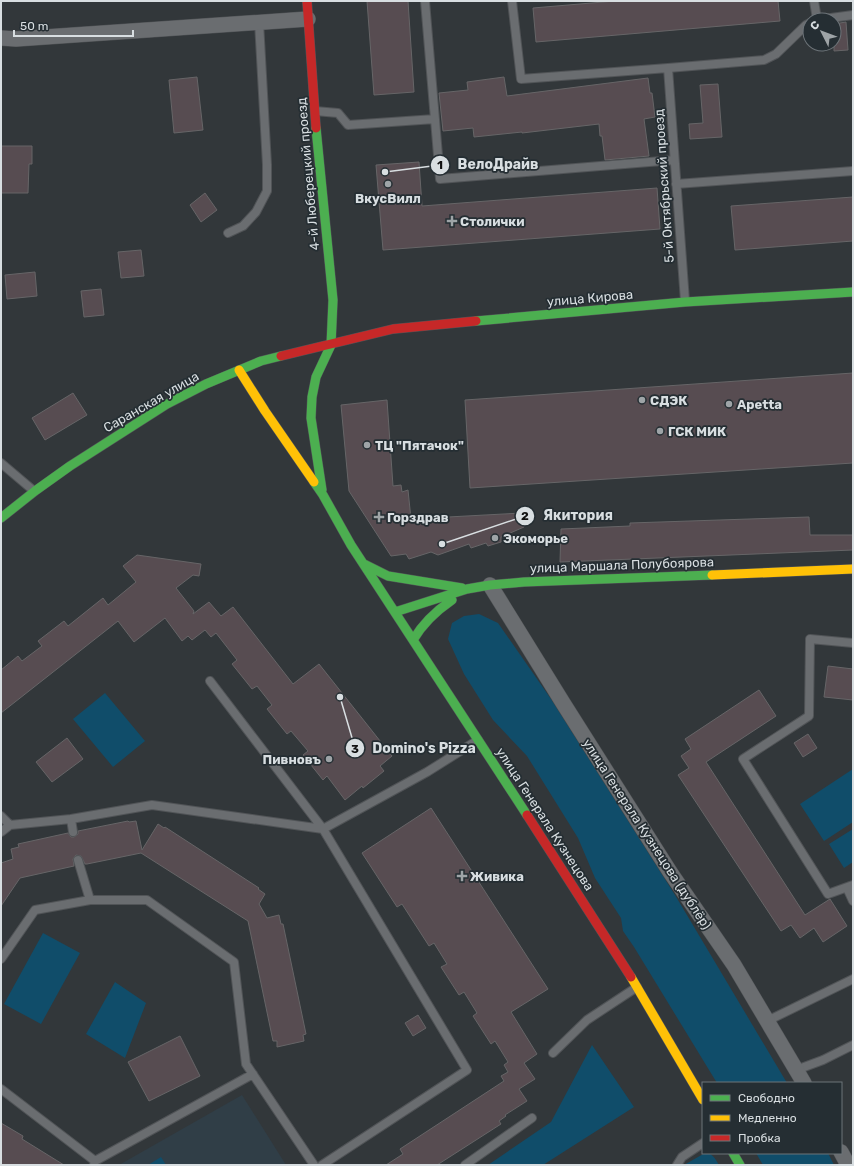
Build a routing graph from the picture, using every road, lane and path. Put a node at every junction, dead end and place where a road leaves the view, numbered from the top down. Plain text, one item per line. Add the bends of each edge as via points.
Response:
1 (307, 1) edge
2 (425, 1) edge
3 (512, 1) edge
4 (814, 1) edge
5 (814, 12) edge
6 (853, 15) edge
7 (842, 17) edge
8 (308, 19) junction
9 (259, 22) junction
10 (802, 29) edge
11 (1, 38) edge
12 (668, 68) junction
13 (314, 111) junction
14 (435, 119) junction
15 (674, 160) junction
16 (853, 170) edge
17 (676, 184) junction
18 (228, 233) dead end
19 (853, 292) edge
20 (685, 302) junction
21 (331, 345) junction
22 (239, 370) junction
23 (1, 463) edge
24 (35, 491) junction
25 (323, 495) junction
26 (1, 518) edge
27 (364, 564) junction
28 (853, 569) edge
29 (490, 585) junction
30 (467, 589) junction
31 (395, 612) junction
32 (413, 640) junction
33 (853, 643) edge
34 (210, 681) dead end
35 (478, 739) junction
36 (1, 816) edge
37 (71, 819) junction
38 (10, 825) junction
39 (323, 829) junction
40 (1, 832) edge
41 (73, 832) dead end
42 (78, 860) dead end
43 (850, 887) edge
44 (90, 900) junction
45 (853, 901) edge
46 (1, 959) edge
47 (853, 979) edge
48 (637, 987) junction
49 (767, 1021) junction
50 (853, 1045) edge
51 (554, 1053) dead end
52 (253, 1074) junction
53 (800, 1077) edge
54 (1, 1089) edge
55 (702, 1098) edge
56 (532, 1118) dead end
57 (702, 1144) edge
58 (734, 1154) edge
59 (842, 1154) edge
60 (94, 1163) edge
61 (314, 1165) edge
62 (322, 1165) edge
63 (465, 1165) edge
64 (677, 1165) edge
65 (740, 1165) edge
66 (848, 1165) edge

1 - 8 main road, 4-й Люберецкий проезд
2 - 14 lane
3 - 12 lane via 521,79
4 - 5 lane
6 - 7 lane
8 - 9 street
8 - 13 main road, 4-й Люберецкий проезд
9 - 11 street
9 - 18 lane via 267,191 256,212 243,226
10 - 12 lane via 776,54 764,60
12 - 15 lane, 5-й Октябрьский проезд
13 - 14 lane via 338,112 348,125
13 - 21 main road, 4-й Люберецкий проезд via 333,300
14 - 15 lane via 440,179
15 - 17 lane, 5-й Октябрьский проезд
16 - 17 lane
17 - 20 lane, 5-й Октябрьский проезд
19 - 20 main road, улица Кирова
20 - 21 main road, улица Кирова via 393,329
21 - 22 main road, Саранская улица via 261,361
21 - 25 main road, улица Генерала Кузнецова via 316,377 312,397 311,418
22 - 24 main road, Саранская улица via 167,404
22 - 25 main road, улица Генерала Кузнецова
23 - 24 lane
24 - 26 main road, Саранская улица
25 - 27 main road, улица Генерала Кузнецова
27 - 30 main road via 388,576
27 - 31 main road, улица Генерала Кузнецова
28 - 29 main road, улица Маршала Полубоярова
29 - 30 main road, улица Маршала Полубоярова
29 - 49 street, улица Генерала Кузнецова (дублёр) via 670,872 734,965
30 - 31 main road, улица Маршала Полубоярова
30 - 32 main road via 431,616
31 - 32 main road, улица Генерала Кузнецова
32 - 35 main road, улица Генерала Кузнецова
33 - 43 lane via 810,638 809,716 744,759 828,894
34 - 39 lane
35 - 39 lane via 427,772
35 - 48 main road, улица Генерала Кузнецова
36 - 38 lane
37 - 38 lane
37 - 39 lane via 152,805
37 - 41 lane
38 - 40 lane
39 - 62 lane via 467,1070
42 - 44 lane
43 - 45 lane
44 - 46 lane via 35,910
44 - 52 lane via 147,900 234,962 246,1064
47 - 49 lane
48 - 51 lane via 587,1020
48 - 55 main road, улица Генерала Кузнецова
49 - 53 street, улица Генерала Кузнецова (дублёр)
50 - 53 lane via 822,1060
52 - 60 lane
52 - 61 lane
54 - 60 lane
56 - 63 lane
57 - 64 lane via 682,1157
58 - 65 main road
59 - 66 street

